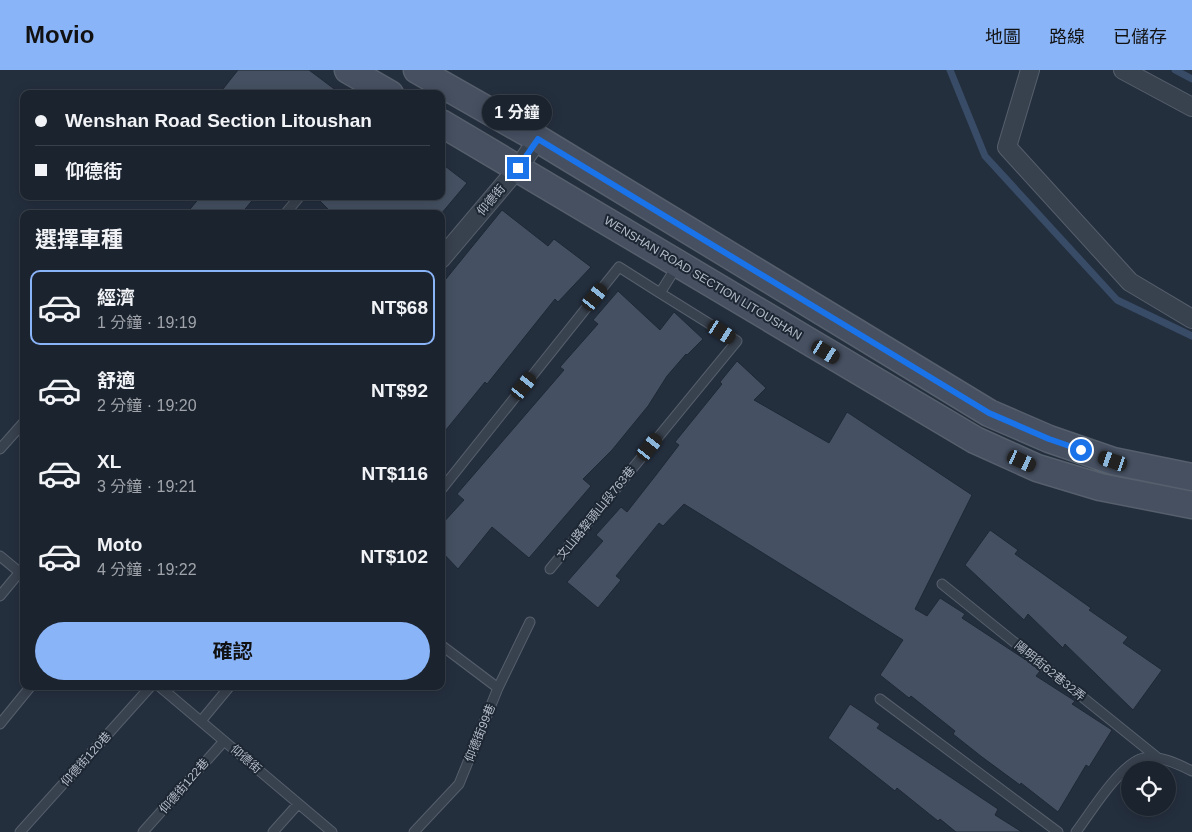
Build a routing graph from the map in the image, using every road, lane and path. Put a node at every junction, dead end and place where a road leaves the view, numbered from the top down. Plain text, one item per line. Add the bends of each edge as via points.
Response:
1 (348, 70) edge
2 (417, 70) edge
3 (1030, 70) edge
4 (1123, 70) edge
5 (383, 90) edge
6 (1192, 107) edge
7 (445, 125) edge
8 (538, 139) junction
9 (518, 168) junction
10 (297, 200) edge
11 (289, 210) edge
12 (445, 255) edge
13 (678, 264) junction
14 (660, 293) junction
15 (1192, 319) edge
16 (20, 426) edge
17 (0, 449) edge
18 (1192, 477) edge
19 (445, 485) edge
20 (1192, 505) edge
21 (0, 556) edge
22 (550, 569) dead end
23 (20, 570) edge
24 (20, 573) edge
25 (942, 584) dead end
26 (0, 596) edge
27 (530, 622) dead end
28 (445, 648) edge
29 (498, 688) junction
30 (28, 690) edge
31 (147, 690) edge
32 (164, 690) edge
33 (227, 690) edge
34 (880, 699) dead end
35 (201, 721) junction
36 (0, 724) edge
37 (224, 740) junction
38 (1158, 758) junction
39 (1192, 771) edge
40 (298, 804) junction
41 (20, 832) edge
42 (143, 832) edge
43 (273, 832) edge
44 (332, 832) edge
45 (414, 832) edge
46 (1058, 832) edge
47 (1076, 832) edge

1 - 5 main road
2 - 8 main road
3 - 15 street via 1007,147 1130,282
4 - 6 street
7 - 9 main road, WENSHAN ROAD SECTION LITOUSHAN
8 - 9 street, 仰德街
8 - 18 main road via 989,413 1049,439 1113,461
9 - 12 street, 仰德街
9 - 13 main road, WENSHAN ROAD SECTION LITOUSHAN
10 - 11 lane
13 - 14 lane
13 - 20 main road, WENSHAN ROAD SECTION LITOUSHAN via 975,440 1046,471 1100,487
14 - 19 lane via 619,267
14 - 22 lane, 文山路犂頭山段763巷 via 737,341
16 - 17 lane
21 - 23 lane
24 - 26 lane
25 - 38 lane, 陽明街62巷32弄
27 - 29 lane, 仰德街99巷
28 - 29 lane
29 - 45 lane, 仰德街99巷 via 459,784
30 - 36 lane
31 - 41 lane, 仰德街120巷
32 - 35 lane, 仰德街
33 - 35 lane
34 - 46 lane
35 - 37 lane, 仰德街
37 - 40 lane, 仰德街
37 - 42 lane, 仰德街122巷
38 - 39 lane, 陽明街62巷32弄
38 - 47 lane via 1141,759 1127,768
40 - 43 lane
40 - 44 lane, 仰德街

